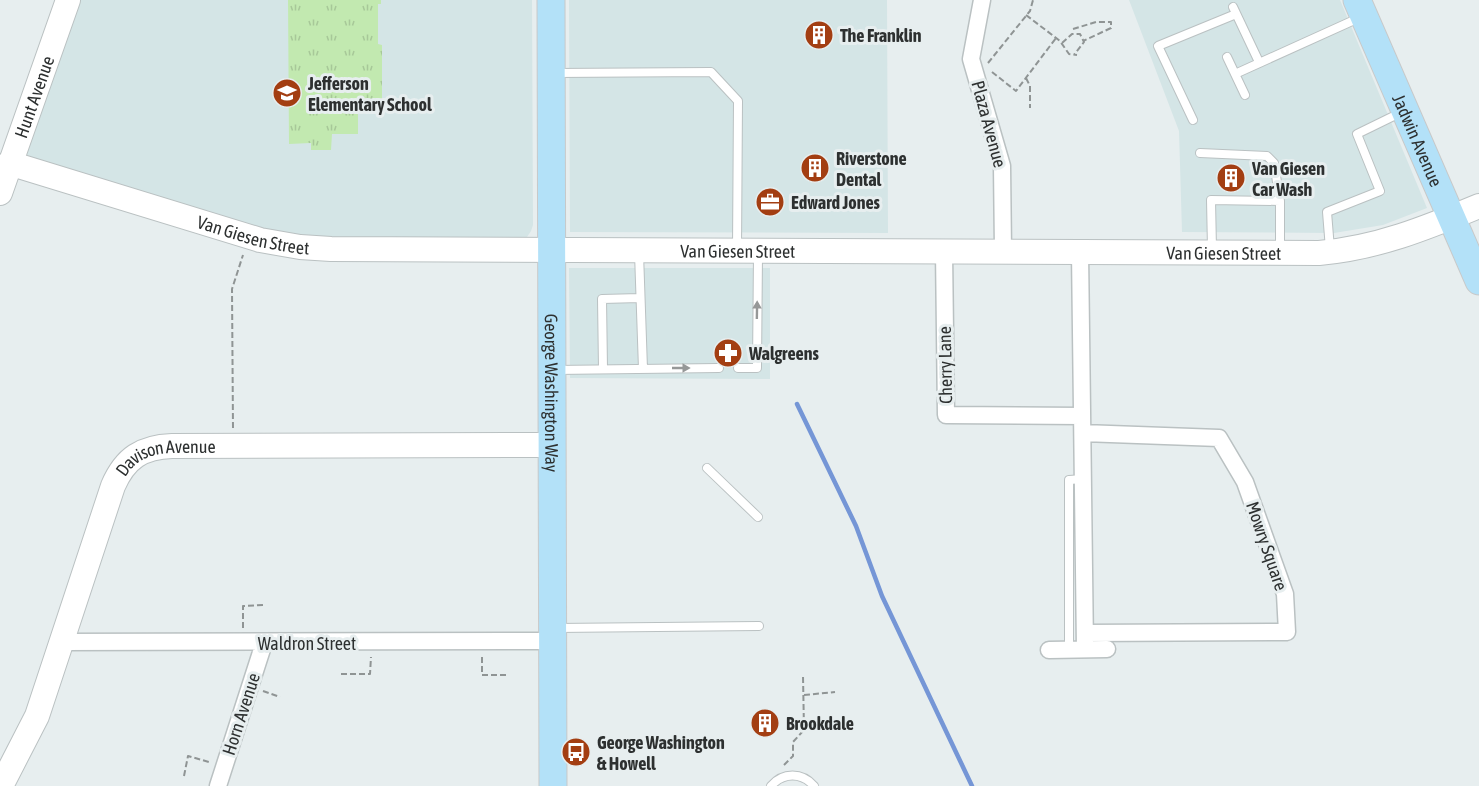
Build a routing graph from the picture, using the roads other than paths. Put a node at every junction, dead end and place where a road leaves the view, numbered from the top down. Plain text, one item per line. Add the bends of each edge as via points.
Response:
1 (68, 0) edge
2 (551, 0) edge
3 (982, 0) edge
4 (1360, 8) edge
5 (1227, 57) dead end
6 (1258, 62) junction
7 (551, 73) junction
8 (1235, 74) junction
9 (1245, 94) dead end
10 (1406, 111) junction
11 (1193, 120) dead end
12 (1200, 153) dead end
13 (5, 162) edge
14 (0, 192) edge
15 (1280, 201) junction
16 (1479, 206) edge
17 (1452, 217) junction
18 (551, 249) junction
19 (639, 250) junction
20 (747, 250) junction
21 (1003, 250) junction
22 (944, 251) junction
23 (1080, 252) junction
24 (1212, 252) junction
25 (1280, 252) junction
26 (1330, 252) junction
27 (1479, 281) edge
28 (640, 298) junction
29 (719, 368) dead end
30 (738, 368) dead end
31 (603, 369) junction
32 (643, 369) junction
33 (552, 370) junction
34 (1082, 416) junction
35 (1083, 433) junction
36 (552, 445) junction
37 (707, 468) dead end
38 (758, 517) dead end
39 (1076, 552) junction
40 (759, 626) dead end
41 (553, 635) junction
42 (61, 642) junction
43 (264, 643) junction
44 (1079, 644) junction
45 (1107, 649) dead end
46 (1049, 650) dead end
47 (1, 786) edge
48 (218, 786) edge
49 (553, 786) edge
50 (771, 786) edge
51 (814, 786) edge

1 - 13 street, Hunt Avenue
2 - 7 main road, George Washington Way
3 - 21 street, Plaza Avenue via 971,58 1002,166
4 - 6 lane
4 - 10 main road, Jadwin Avenue
5 - 8 lane
6 - 8 lane
6 - 11 lane via 1234,11 1158,46
7 - 18 main road, George Washington Way
7 - 20 lane via 711,72 738,101
8 - 9 lane
10 - 17 main road, Jadwin Avenue
10 - 26 lane via 1357,134 1380,191 1327,212
12 - 15 lane via 1267,156 1274,163
13 - 14 street, Hunt Avenue
13 - 18 street, Van Giesen Street via 238,233 300,247
15 - 24 lane via 1211,200
15 - 25 lane
16 - 17 street, Van Giesen Street
17 - 26 street, Van Giesen Street via 1390,241
17 - 27 main road, Jadwin Avenue
18 - 19 street, Van Giesen Street
18 - 33 main road, George Washington Way
19 - 20 street, Van Giesen Street
19 - 28 lane
20 - 22 street, Van Giesen Street
30 -> 20 lane via 757,368
21 - 22 street, Van Giesen Street
21 - 23 street, Van Giesen Street
22 - 34 street, Cherry Lane via 946,415
23 - 24 street, Van Giesen Street
23 - 34 street
24 - 25 street, Van Giesen Street
25 - 26 street, Van Giesen Street
28 - 31 lane via 602,299
28 - 32 lane
32 -> 29 lane
31 - 32 lane
31 - 33 lane
33 - 36 main road, George Washington Way
34 - 35 street
35 - 39 street via 1084,479
35 - 44 street, Mowry Square via 1219,438 1245,482 1285,594 1287,632
36 - 41 main road, George Washington Way
36 - 42 street, Davison Avenue via 149,448 132,457 120,470
37 - 38 lane
39 - 44 street
39 - 44 lane
40 - 41 lane
41 - 43 street, Waldron Street
41 - 49 main road, George Washington Way
42 - 43 street, Waldron Street
42 - 47 street, Davison Avenue via 37,716
43 - 48 street, Horn Avenue
44 - 45 street
44 - 46 street
50 - 51 lane via 789,775 806,778

